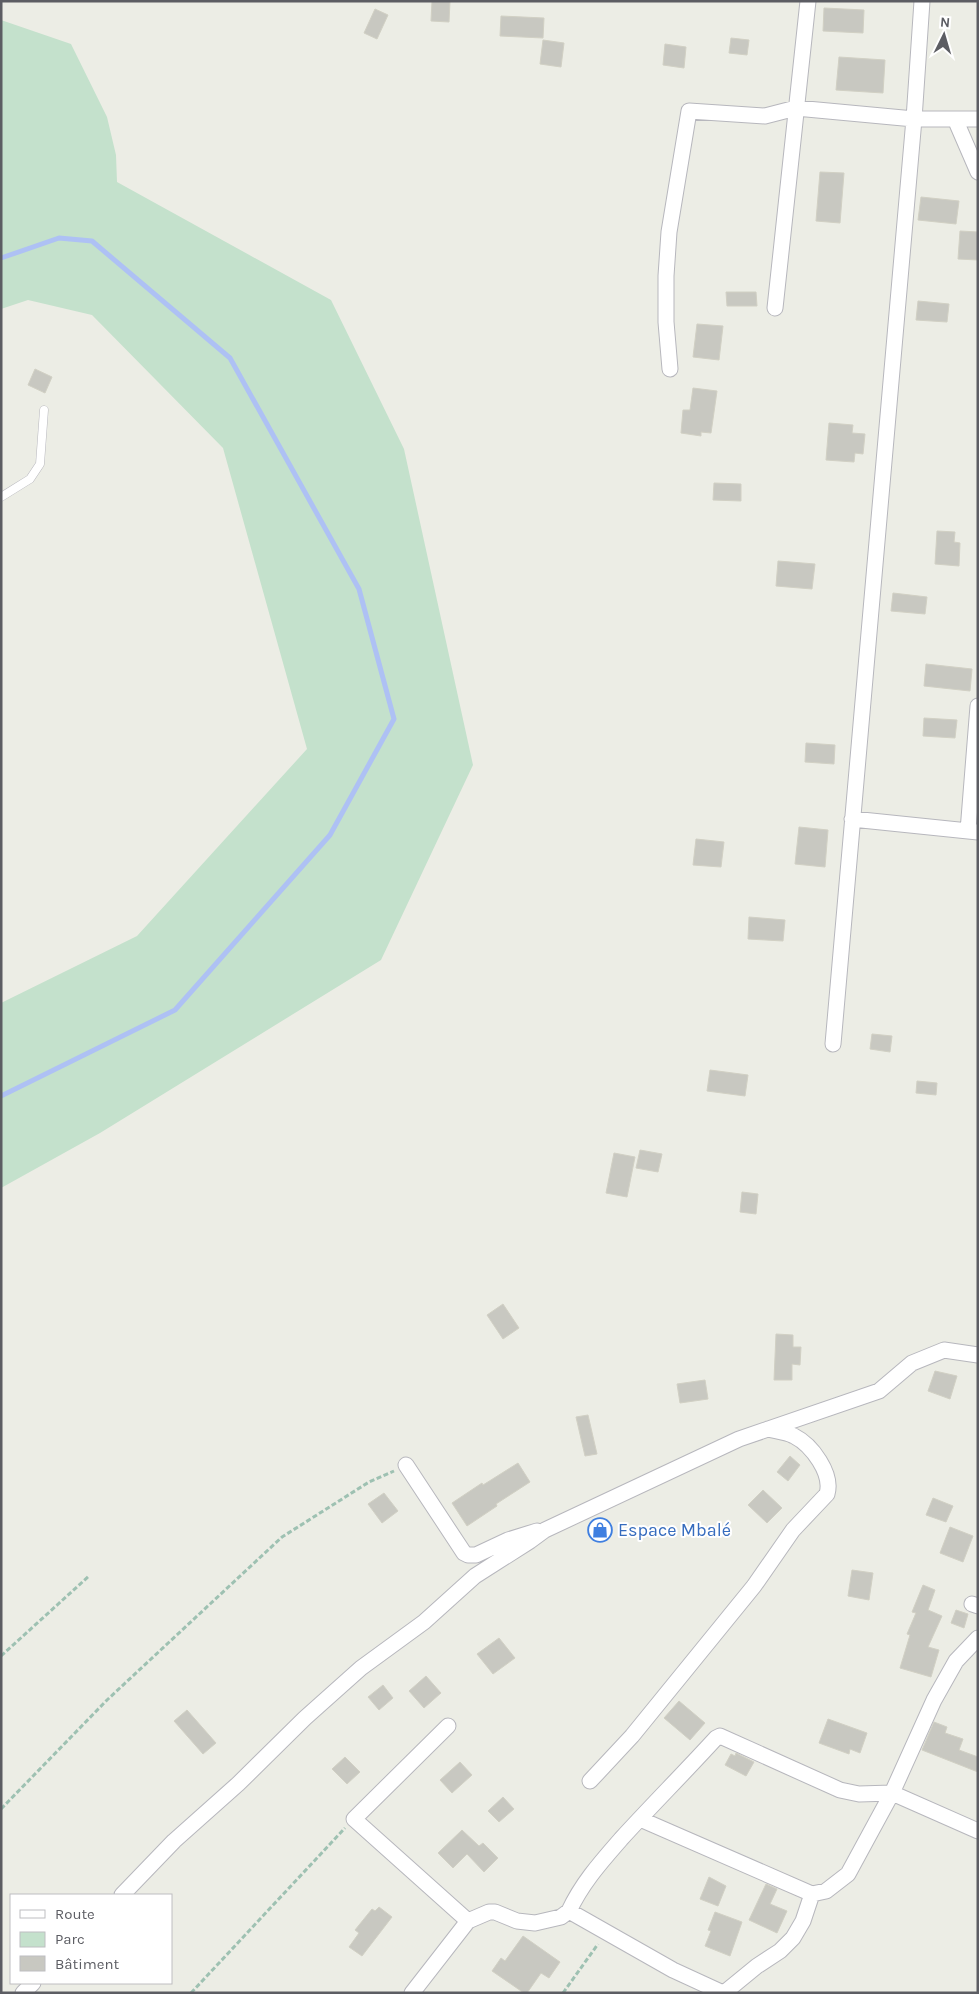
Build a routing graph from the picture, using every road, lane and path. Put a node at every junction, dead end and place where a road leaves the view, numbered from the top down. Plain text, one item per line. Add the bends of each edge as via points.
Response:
1 (808, 1) edge
2 (922, 1) edge
3 (796, 108) junction
4 (914, 119) junction
5 (955, 119) junction
6 (978, 119) edge
7 (978, 172) edge
8 (775, 308) dead end
9 (670, 369) dead end
10 (44, 410) dead end
11 (1, 497) edge
12 (978, 706) edge
13 (852, 819) junction
14 (973, 832) edge
15 (833, 1044) dead end
16 (978, 1355) edge
17 (768, 1429) junction
18 (406, 1465) joint
19 (545, 1530) junction
20 (89, 1576) dead end
21 (978, 1638) edge
22 (1, 1656) edge
23 (448, 1726) dead end
24 (590, 1781) dead end
25 (892, 1793) junction
26 (1, 1809) edge
27 (354, 1819) junction
28 (640, 1819) junction
29 (978, 1831) edge
30 (123, 1894) edge
31 (812, 1894) junction
32 (569, 1911) junction
33 (468, 1922) junction
34 (607, 1931) junction
35 (32, 1984) edge
36 (23, 1993) edge
37 (191, 1993) edge
38 (412, 1993) edge
39 (562, 1993) edge
40 (723, 1993) edge

1 - 3 street
2 - 4 street
3 - 4 street
3 - 8 street
3 - 9 street via 765,116 689,111 669,232 666,285
4 - 5 street
4 - 13 street
5 - 6 street
5 - 7 street
10 - 11 lane via 40,464 30,480
12 - 14 street
13 - 14 street
13 - 15 street
16 - 17 street via 944,1350 912,1363 879,1391
17 - 19 street via 707,1453
17 - 24 street via 793,1435 814,1453 827,1478 827,1494 793,1530 754,1586 632,1736
18 - 19 street via 468,1556
18 - 26 path via 369,1482 282,1536 107,1700
19 - 30 street via 475,1576 424,1622 361,1668 174,1841
20 - 22 path
21 - 25 street via 956,1660
23 - 27 street
25 - 28 street via 859,1794 840,1790 720,1736
25 - 29 street
25 - 31 street via 848,1874 826,1891
27 - 33 street
27 - 37 path
28 - 31 street
28 - 32 street via 592,1873
31 - 40 street via 803,1921 787,1945
32 - 33 street via 561,1917 535,1923 517,1921 495,1912
32 - 34 street
33 - 38 street
34 - 39 path
34 - 40 street via 673,1970
35 - 36 street

